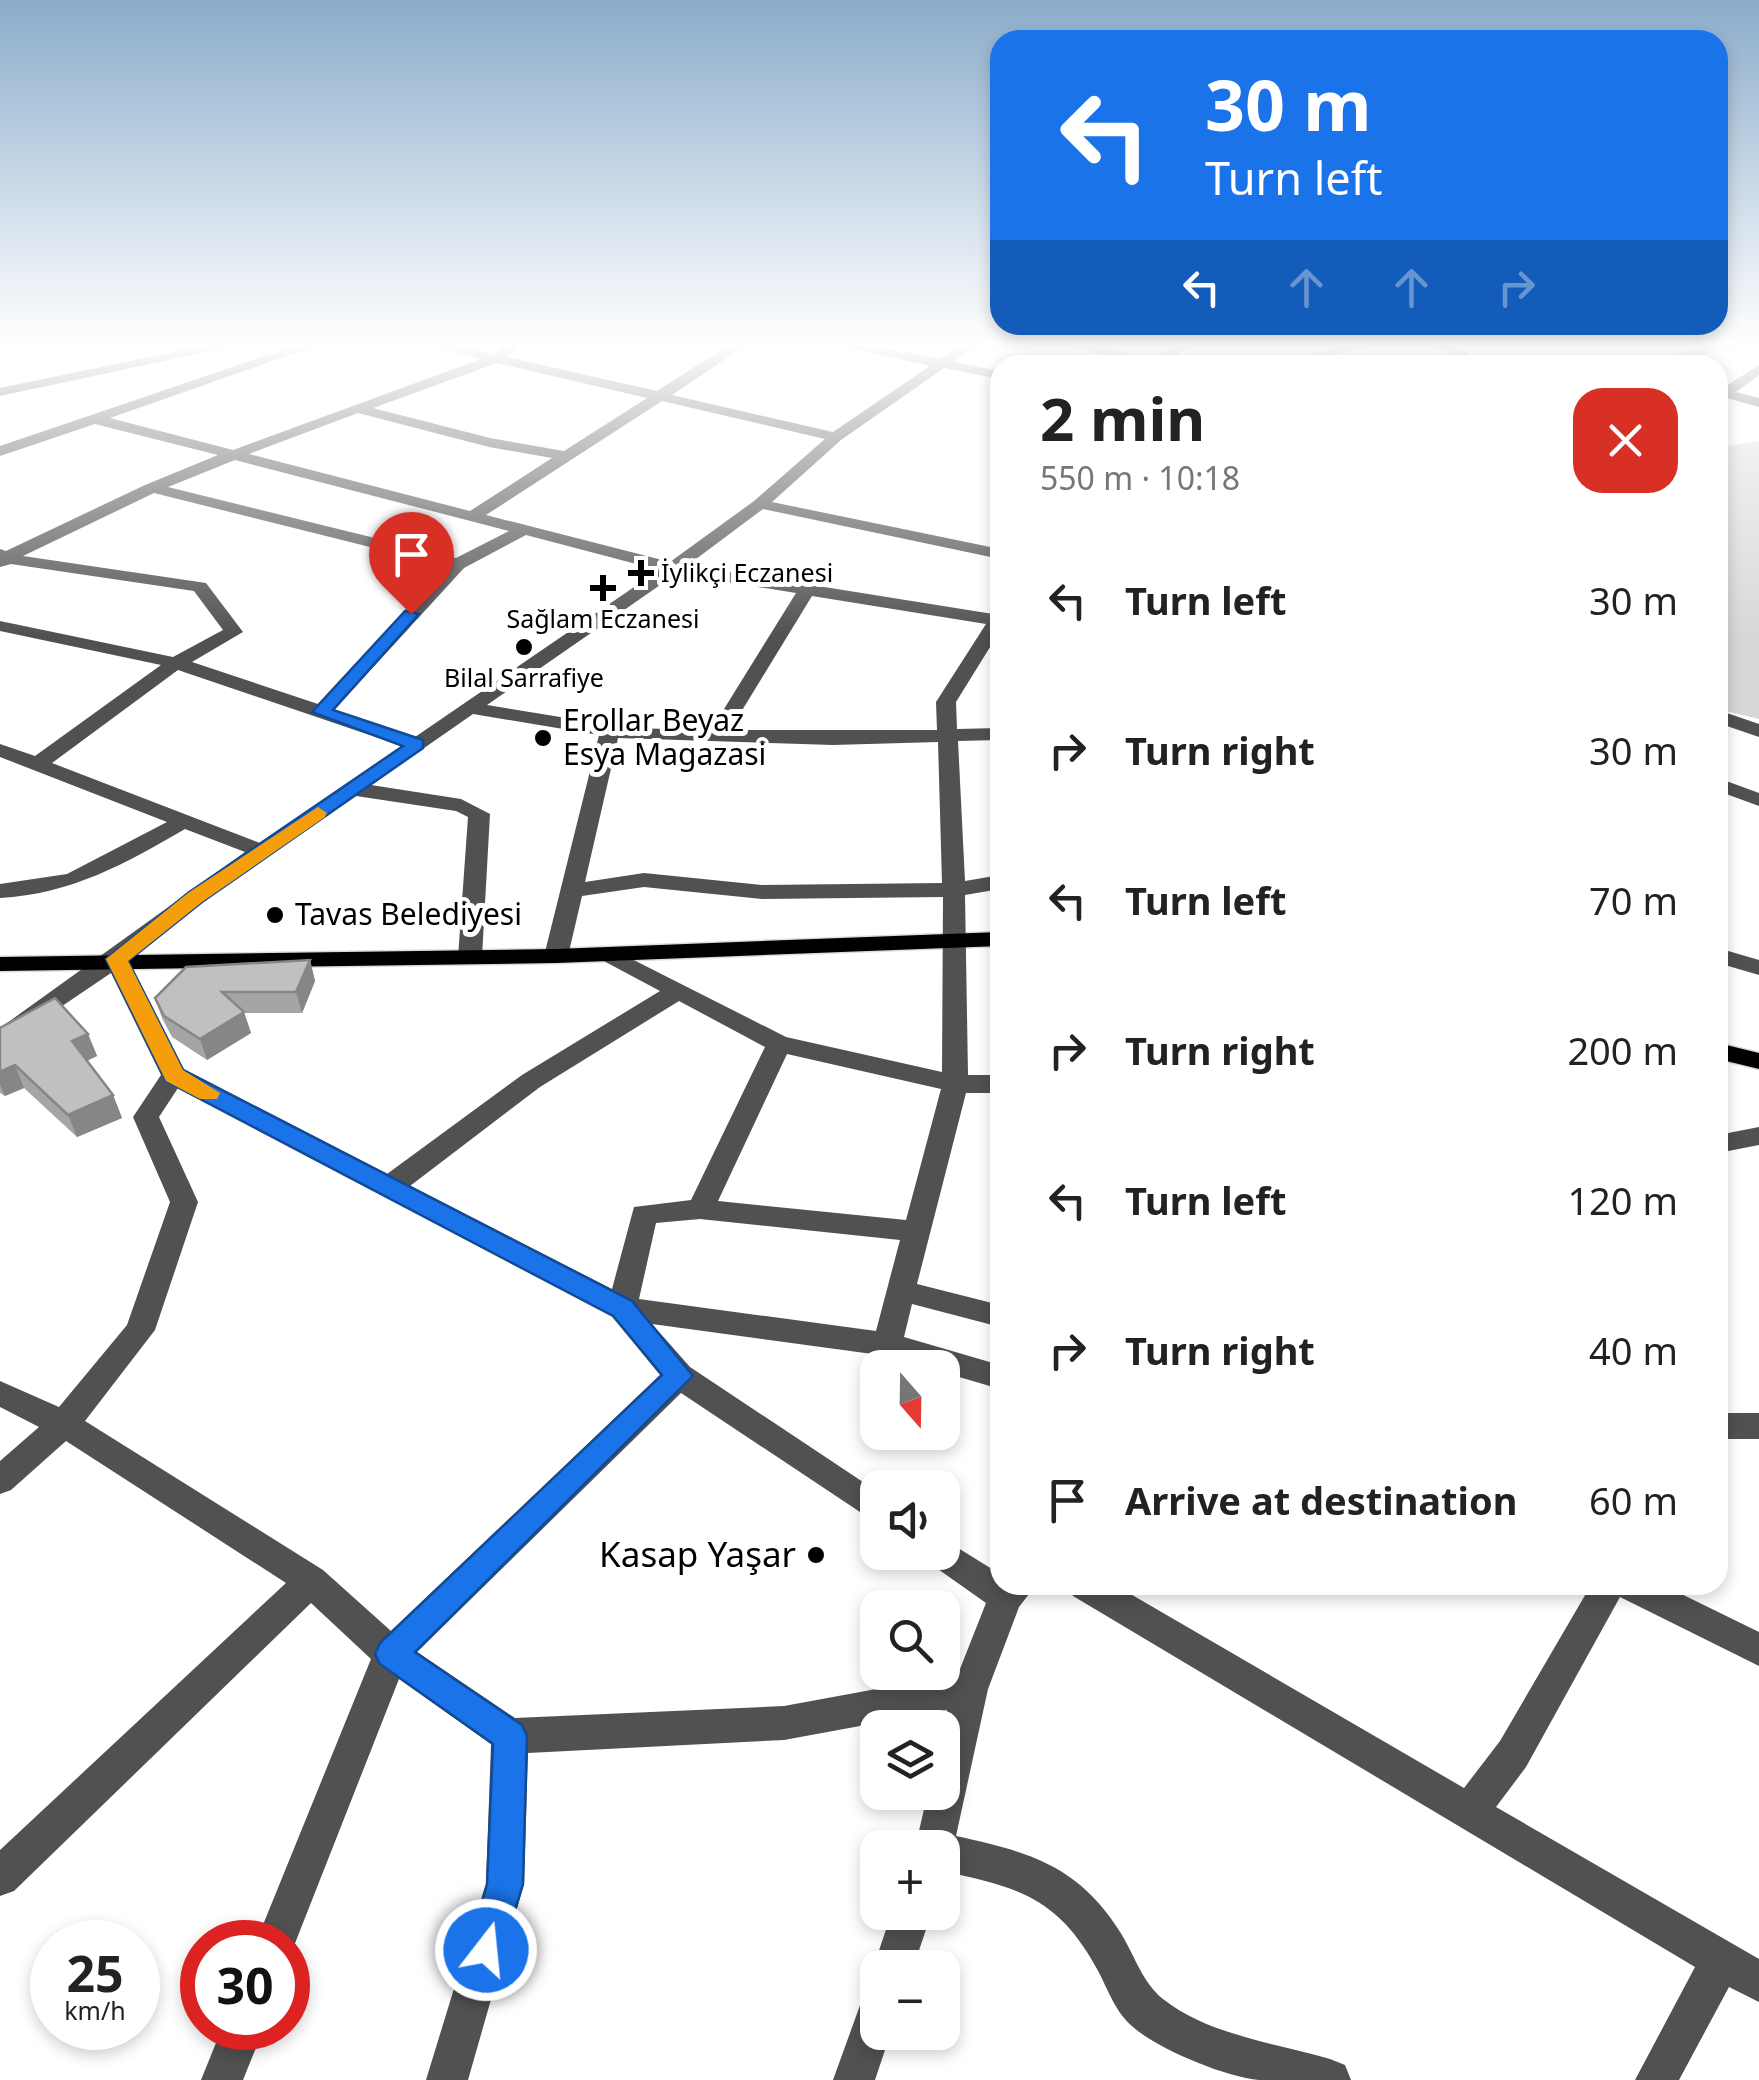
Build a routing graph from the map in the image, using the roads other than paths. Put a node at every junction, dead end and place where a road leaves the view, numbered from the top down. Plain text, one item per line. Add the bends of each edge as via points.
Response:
1 (27, 442) edge
2 (180, 442) edge
3 (263, 442) edge
4 (489, 442) edge
5 (592, 442) edge
6 (830, 442) edge
7 (0, 451) edge
8 (227, 455) junction
9 (570, 457) junction
10 (151, 488) junction
11 (760, 504) junction
12 (472, 517) junction
13 (523, 530) junction
14 (990, 550) edge
15 (458, 564) junction
16 (1, 565) edge
17 (672, 568) junction
18 (806, 589) junction
19 (990, 618) edge
20 (0, 626) edge
21 (990, 633) edge
22 (176, 663) junction
23 (470, 708) junction
24 (321, 712) junction
25 (1728, 719) edge
26 (1759, 730) edge
27 (610, 731) junction
28 (990, 734) edge
29 (717, 736) junction
30 (947, 736) junction
31 (417, 744) junction
32 (0, 750) edge
33 (37, 764) junction
34 (1728, 788) edge
35 (352, 789) junction
36 (1759, 801) edge
37 (1728, 805) edge
38 (183, 821) junction
39 (262, 851) junction
40 (990, 884) edge
41 (954, 890) junction
42 (572, 891) junction
43 (0, 892) edge
44 (956, 939) junction
45 (990, 939) edge
46 (608, 954) junction
47 (556, 956) junction
48 (470, 957) junction
49 (1728, 957) edge
50 (116, 959) junction
51 (0, 964) edge
52 (1759, 968) edge
53 (678, 991) junction
54 (0, 1040) edge
55 (779, 1044) junction
56 (1728, 1053) edge
57 (1759, 1061) edge
58 (174, 1075) junction
59 (955, 1084) junction
60 (990, 1084) edge
61 (1759, 1136) edge
62 (1728, 1142) edge
63 (389, 1187) junction
64 (700, 1209) junction
65 (914, 1231) junction
66 (904, 1291) junction
67 (622, 1308) junction
68 (990, 1313) edge
69 (887, 1344) junction
70 (990, 1374) edge
71 (679, 1376) junction
72 (0, 1393) edge
73 (64, 1424) junction
74 (1728, 1426) edge
75 (1759, 1426) edge
76 (0, 1480) edge
77 (860, 1498) edge
78 (960, 1563) edge
79 (990, 1579) edge
80 (311, 1582) junction
81 (1010, 1595) edge
82 (1102, 1595) edge
83 (1603, 1595) edge
84 (1648, 1595) edge
85 (1759, 1650) edge
86 (391, 1654) junction
87 (970, 1689) junction
88 (510, 1736) junction
89 (1470, 1810) junction
90 (938, 1830) edge
91 (960, 1856) edge
92 (0, 1877) edge
93 (285, 1920) edge
94 (1722, 1959) junction
95 (1759, 1982) edge
96 (234, 2050) edge
97 (865, 2050) edge
98 (222, 2080) edge
99 (448, 2080) edge
100 (854, 2080) edge
101 (1330, 2080) edge
102 (1656, 2080) edge

1 - 7 street
2 - 8 street
3 - 8 street
4 - 9 street
5 - 9 street
6 - 11 street
8 - 10 street
8 - 12 street
9 - 12 street
10 - 15 street
10 - 16 street via 76,520
11 - 14 street
11 - 17 street
12 - 13 street
13 - 15 street
13 - 17 street
15 - 24 street
16 - 22 street via 200,587 234,632
17 - 18 street
17 - 23 street
18 - 19 street
18 - 29 street
20 - 22 street
21 - 30 street via 946,702
22 - 24 street
22 - 33 street
23 - 27 street
23 - 31 street
24 - 31 street
25 - 26 street
27 - 29 street
27 - 42 street
28 - 30 street
29 - 30 street
30 - 41 street
31 - 35 street
32 - 33 street
33 - 38 street
34 - 36 street
35 - 39 street
35 - 48 street via 478,814
36 - 37 street
38 - 39 street
38 - 43 street via 74,882
39 - 50 street
40 - 41 street
41 - 42 street via 762,892 644,880
41 - 44 street
42 - 47 street
44 - 45 main road
44 - 46 main road
44 - 59 street
46 - 47 main road
46 - 53 street
47 - 48 main road
48 - 50 main road
49 - 52 street
50 - 51 main road
50 - 54 street
50 - 58 street
53 - 55 street
53 - 63 street via 531,1081
55 - 59 street
55 - 64 street
56 - 57 main road
58 - 63 street
58 - 73 street via 146,1117 184,1202 140,1330
59 - 60 street
59 - 65 street
61 - 62 street
63 - 67 street
64 - 65 street
64 - 67 street via 644,1214
65 - 66 street
66 - 68 street
66 - 69 street
67 - 69 street
67 - 71 street
69 - 70 street
71 - 77 street
71 - 86 street
72 - 73 street
73 - 76 street
73 - 80 street
74 - 75 street
78 - 79 street
80 - 86 street
80 - 92 street
81 - 87 street
82 - 89 street
83 - 89 street via 1513,1754
84 - 85 street
86 - 88 street
86 - 93 street
87 - 88 street via 784,1723
87 - 90 street
88 - 99 street via 505,1884
89 - 94 street
91 - 101 street via 1033,1872 1066,1892 1147,2014 1182,2033
94 - 95 street
94 - 102 street
96 - 98 street
97 - 100 street

